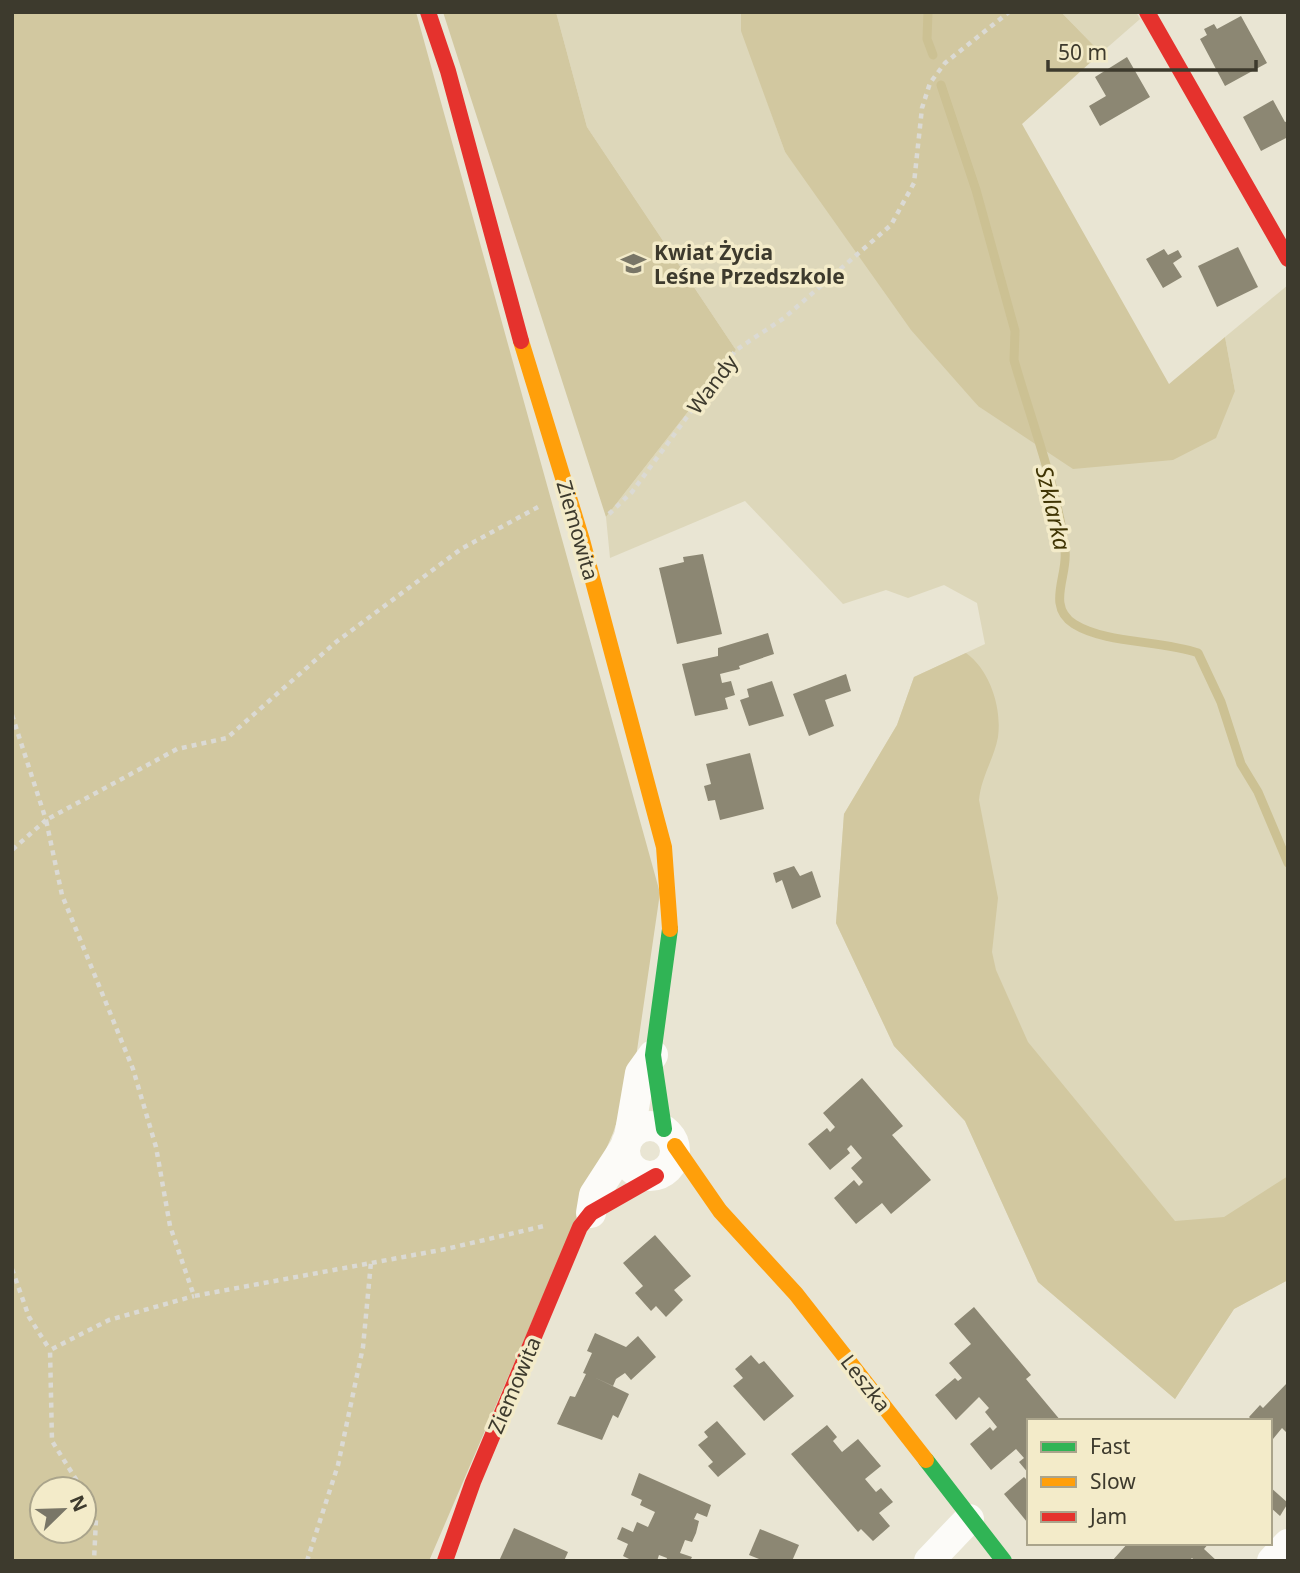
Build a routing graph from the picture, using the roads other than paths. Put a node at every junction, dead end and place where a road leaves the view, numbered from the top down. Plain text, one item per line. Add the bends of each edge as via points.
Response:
1 (428, 12) edge
2 (1147, 12) edge
3 (1288, 259) edge
4 (653, 1055) junction
5 (670, 1138) junction
6 (627, 1142) junction
7 (659, 1175) junction
8 (720, 1211) junction
9 (591, 1213) junction
10 (969, 1519) junction
11 (1288, 1544) edge
12 (444, 1561) edge
13 (929, 1561) edge
14 (1004, 1561) edge
15 (1272, 1561) edge

1 - 4 street, Ziemowita via 449,71 512,310 582,540 664,847 670,931
2 - 3 street
4 - 5 street, Ziemowita
4 - 6 street, Ziemowita via 640,1073
5 - 6 street via 645,1126
5 - 7 street via 673,1162
5 - 8 street, Leszka
6 - 7 street via 626,1161 635,1172
6 - 9 street, Ziemowita via 594,1195
7 - 8 street, Leszka
7 - 9 street, Ziemowita
8 - 10 street, Leszka via 863,1377
9 - 12 street, Ziemowita via 580,1227
10 - 13 street
10 - 14 street, Leszka
11 - 15 street

